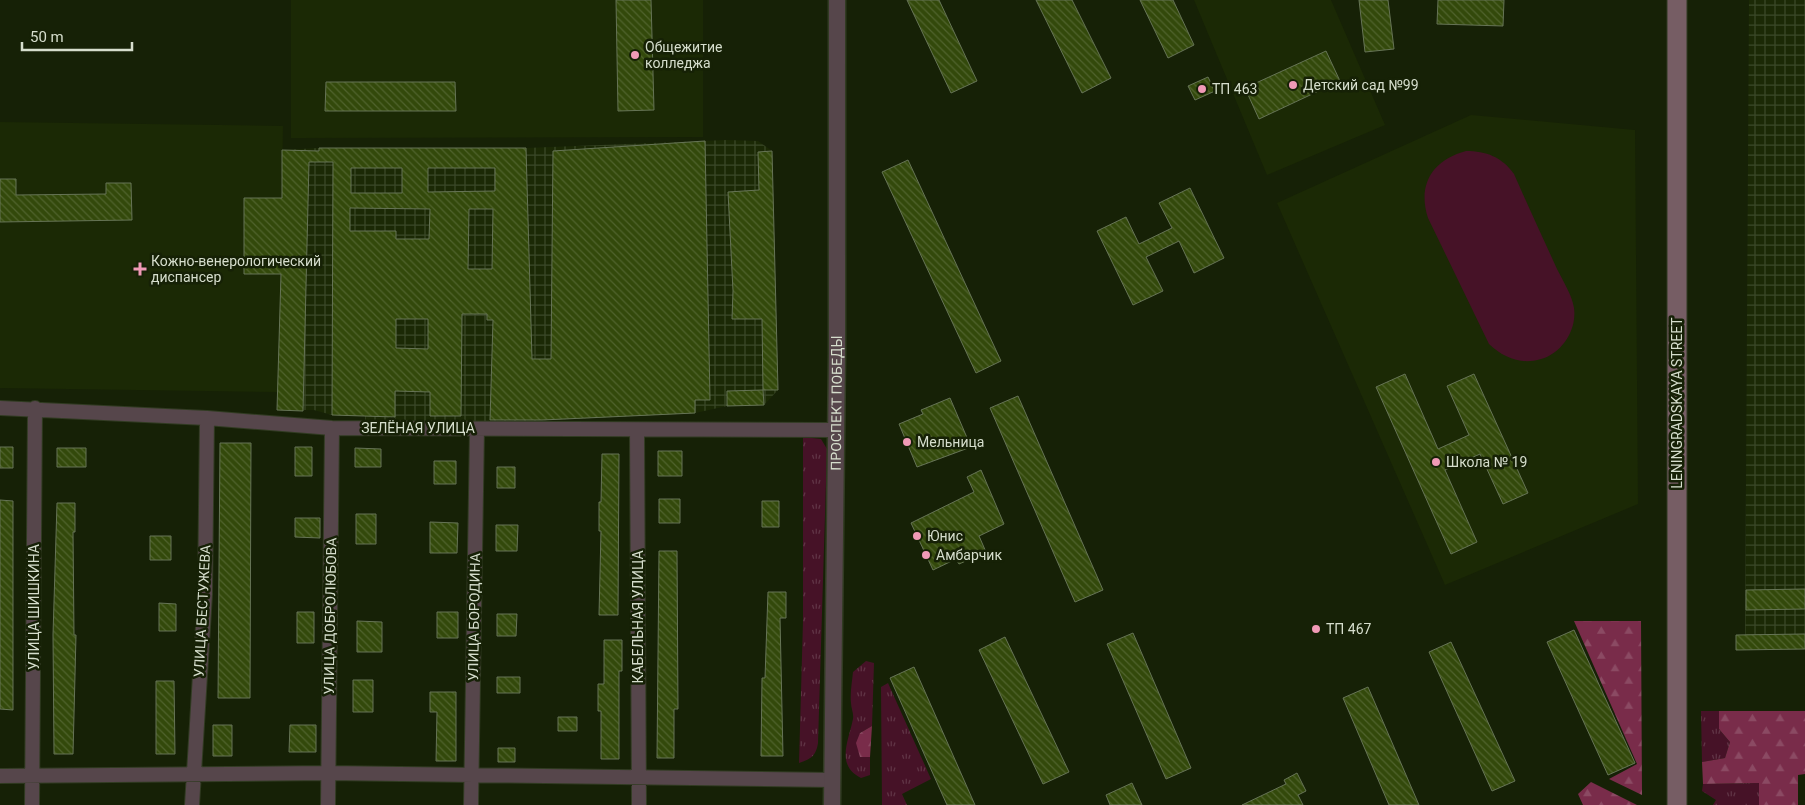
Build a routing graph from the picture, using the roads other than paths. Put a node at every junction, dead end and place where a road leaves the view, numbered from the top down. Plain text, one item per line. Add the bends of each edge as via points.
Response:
1 (837, 0) edge
2 (1677, 0) edge
3 (0, 408) edge
4 (35, 408) junction
5 (207, 418) junction
6 (332, 428) junction
7 (477, 429) junction
8 (637, 430) junction
9 (836, 430) junction
10 (328, 773) junction
11 (192, 774) junction
12 (32, 775) junction
13 (0, 776) edge
14 (472, 776) junction
15 (639, 779) junction
16 (832, 780) junction
17 (32, 805) edge
18 (192, 805) edge
19 (328, 805) edge
20 (471, 805) edge
21 (639, 805) edge
22 (832, 805) edge
23 (1677, 805) edge

1 - 9 street, ПРОСПЕКТ ПОБЕДЫ
2 - 23 main road, LENINGRADSKAYA STREET
3 - 4 street, ЗЕЛЁНАЯ УЛИЦА
4 - 5 street, ЗЕЛЁНАЯ УЛИЦА
4 - 12 street, УЛИЦА ШИШКИНА
5 - 6 street, ЗЕЛЁНАЯ УЛИЦА
5 - 11 street, УЛИЦА БЕСТУЖЕВА via 205,594
6 - 7 street, ЗЕЛЁНАЯ УЛИЦА
6 - 10 street, УЛИЦА ДОБРОЛЮБОВА
7 - 8 street, ЗЕЛЁНАЯ УЛИЦА
7 - 14 street, УЛИЦА БОРОДИНА
8 - 9 street, ЗЕЛЁНАЯ УЛИЦА
8 - 15 street, КАБЕЛЬНАЯ УЛИЦА
9 - 16 street, ПРОСПЕКТ ПОБЕДЫ
10 - 11 street
10 - 14 street
10 - 19 street, УЛИЦА ДОБРОЛЮБОВА
11 - 12 street
11 - 18 street, УЛИЦА БЕСТУЖЕВА
12 - 13 street
12 - 17 street, УЛИЦА ШИШКИНА
14 - 15 street
14 - 20 street, УЛИЦА БОРОДИНА
15 - 16 street
15 - 21 street, КАБЕЛЬНАЯ УЛИЦА
16 - 22 street, ПРОСПЕКТ ПОБЕДЫ

